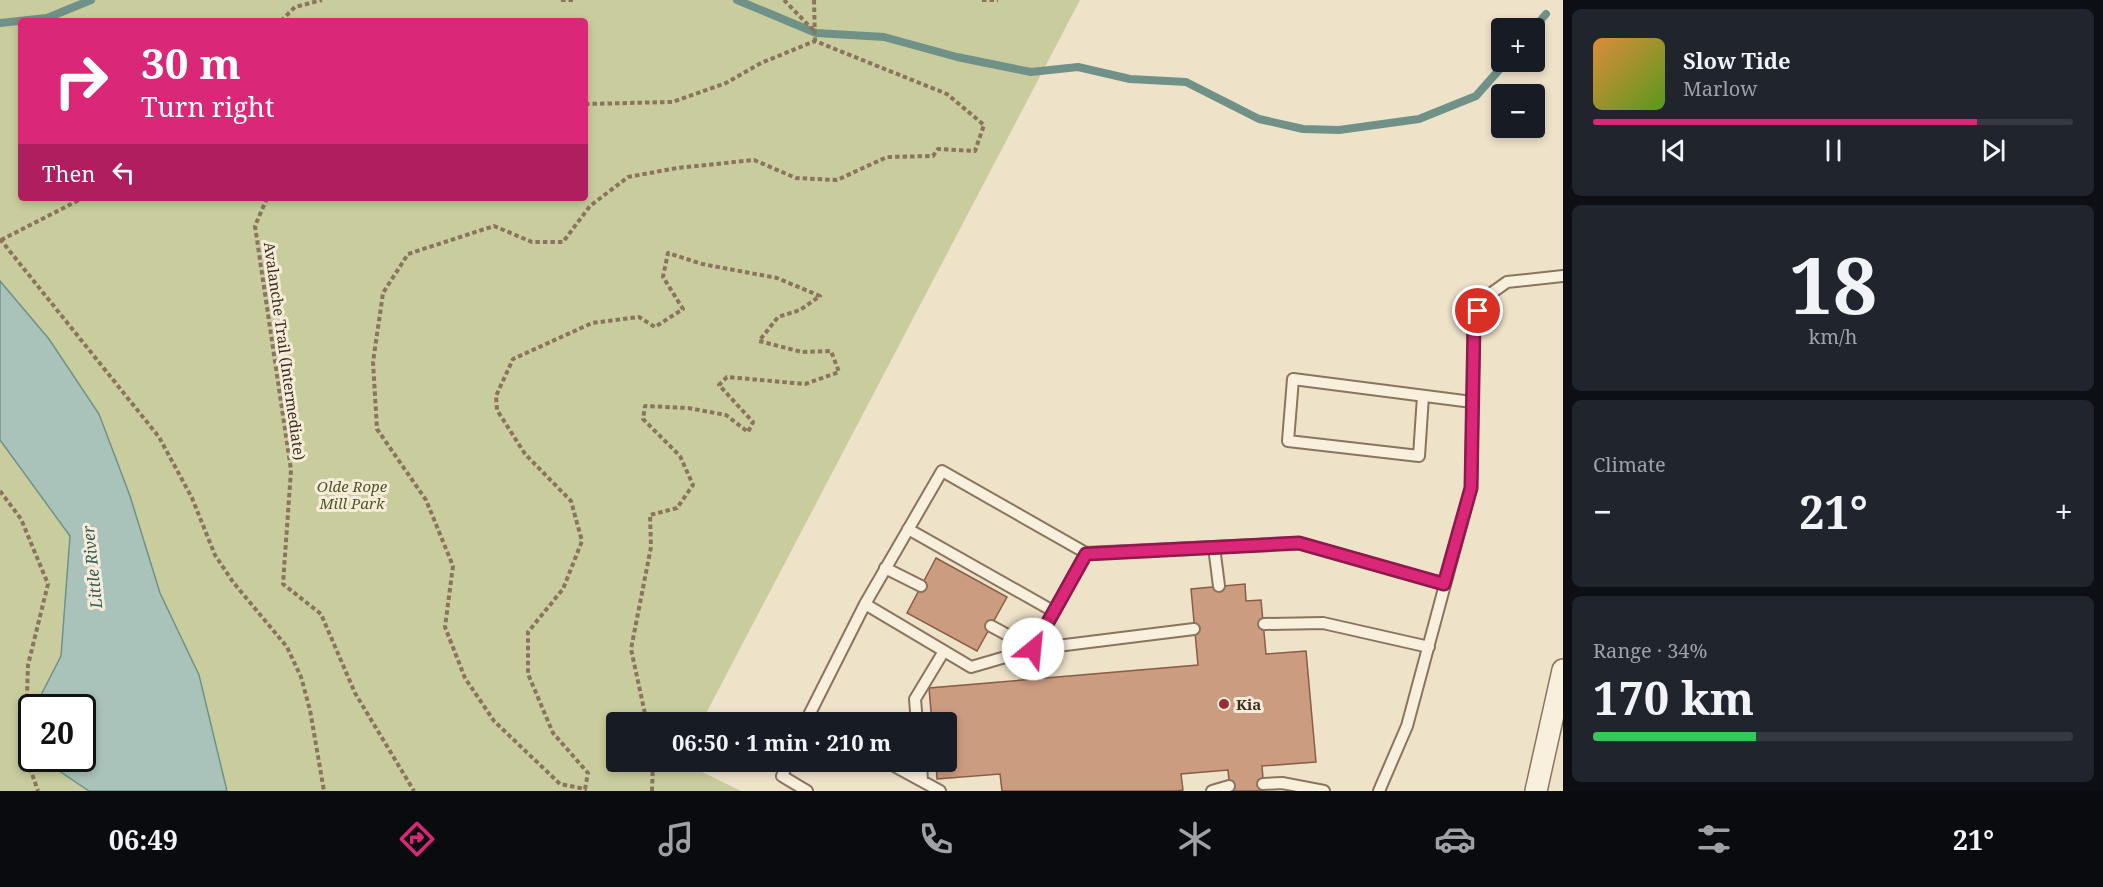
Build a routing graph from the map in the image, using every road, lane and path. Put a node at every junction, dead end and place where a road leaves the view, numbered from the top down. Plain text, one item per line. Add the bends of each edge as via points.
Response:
1 (322, 0) edge
2 (561, 0) edge
3 (574, 0) edge
4 (784, 0) edge
5 (814, 0) edge
6 (982, 0) edge
7 (998, 0) edge
8 (283, 18) edge
9 (816, 33) junction
10 (815, 41) junction
11 (588, 104) edge
12 (77, 201) edge
13 (266, 201) edge
14 (0, 239) edge
15 (1563, 276) edge
16 (1424, 396) junction
17 (1472, 402) junction
18 (0, 491) edge
19 (908, 529) junction
20 (1214, 547) junction
21 (1086, 554) junction
22 (885, 568) junction
23 (1444, 584) junction
24 (921, 586) dead end
25 (1219, 586) dead end
26 (865, 604) junction
27 (1053, 611) junction
28 (1264, 624) dead end
29 (991, 626) dead end
30 (1194, 629) dead end
31 (1429, 647) junction
32 (1033, 649) junction
33 (944, 651) junction
34 (1563, 670) edge
35 (645, 712) edge
36 (814, 712) edge
37 (916, 712) edge
38 (653, 772) edge
39 (784, 772) edge
40 (905, 772) edge
41 (922, 772) edge
42 (922, 781) junction
43 (1263, 784) dead end
44 (1229, 786) dead end
45 (38, 791) edge
46 (324, 791) edge
47 (414, 791) edge
48 (652, 791) edge
49 (807, 791) edge
50 (940, 791) edge
51 (1212, 791) edge
52 (1324, 791) edge
53 (1379, 791) edge
54 (1536, 791) edge

1 - 8 path via 295,7
2 - 3 path
4 - 9 path
5 - 9 path
6 - 7 path
9 - 10 path
10 - 11 path via 761,63 726,83 672,102
10 - 35 path via 947,93 984,125 975,151 938,149 933,156 887,158 837,180 796,178 754,160 628,177 590,206 563,242 532,242 494,226 408,254 382,293 373,362 376,429 426,500 453,566 445,627 465,678 494,721 560,784 585,789 588,773 553,733 528,674 528,632 563,589 582,542 572,501 525,454 497,410 496,396 513,359 592,322 639,317 655,327 683,309 663,278 668,253 702,264 777,278 820,296 801,310 778,317 759,342 802,352 831,351 839,372 805,384 727,377 718,385 753,422 748,432 726,415 645,406 643,419 680,456 693,485 677,508 650,515 651,547 631,649
12 - 14 path
13 - 47 path, Avalanche Trail (Intermediate) via 255,226 291,470 283,584 321,614 355,693
14 - 46 path via 159,437 192,498 215,555 232,582 287,647 310,710
15 - 17 lane via 1507,282 1483,299 1474,323
16 - 16 lane via 1293,380 1288,441 1419,456
16 - 17 lane
17 - 23 lane via 1471,488
18 - 45 path via 21,519 48,584 28,665 25,754
19 - 21 lane via 942,471
19 - 22 lane
19 - 27 lane
20 - 21 lane
20 - 23 lane via 1299,543
20 - 25 lane
21 - 27 lane
22 - 24 lane
22 - 26 lane
23 - 31 lane
26 - 33 lane
26 - 36 lane
27 - 32 lane
28 - 31 lane via 1323,623
29 - 32 lane
30 - 32 lane
31 - 53 lane via 1407,726
32 - 33 lane via 971,667
33 - 37 lane via 915,699
34 - 54 street
38 - 48 path
39 - 49 lane via 782,776
40 - 42 lane
41 - 42 lane
42 - 50 lane
43 - 52 lane via 1282,783
44 - 51 lane

